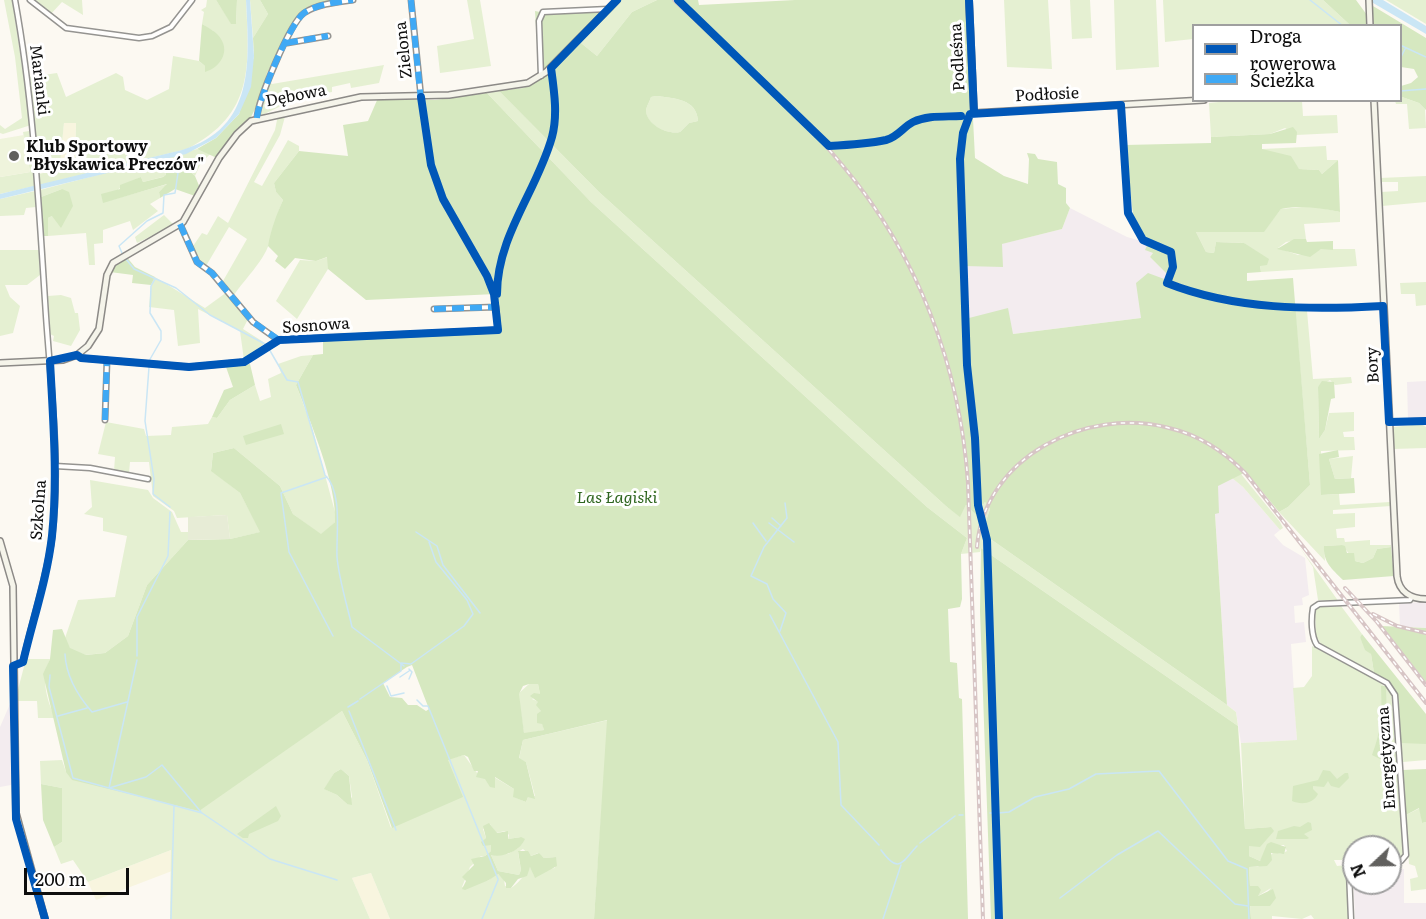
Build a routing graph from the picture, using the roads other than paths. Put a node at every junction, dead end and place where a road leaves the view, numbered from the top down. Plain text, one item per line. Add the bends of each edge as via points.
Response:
1 (15, 0) edge
2 (30, 0) edge
3 (192, 0) edge
4 (353, 0) edge
5 (411, 0) edge
6 (617, 0) edge
7 (969, 0) edge
8 (1369, 0) edge
9 (609, 9) junction
10 (1370, 24) edge
11 (328, 36) dead end
12 (286, 43) junction
13 (541, 76) junction
14 (421, 97) junction
15 (1192, 101) edge
16 (1374, 102) edge
17 (974, 113) joint
18 (257, 118) junction
19 (36, 163) joint
20 (180, 224) junction
21 (434, 309) dead end
22 (279, 340) junction
23 (77, 355) junction
24 (107, 360) junction
25 (50, 361) junction
26 (0, 363) edge
27 (105, 420) dead end
28 (1426, 421) edge
29 (1389, 422) junction
30 (55, 466) junction
31 (148, 479) dead end
32 (0, 542) edge
33 (1402, 589) junction
34 (1412, 597) junction
35 (1426, 599) edge
36 (1399, 600) junction
37 (13, 663) junction
38 (1402, 860) edge
39 (1350, 895) edge
40 (45, 919) edge
41 (1351, 919) edge

1 - 19 street, Marianki via 28,75
2 - 3 street, Marianki via 66,28 139,38 171,27
4 - 12 street via 305,12
5 - 14 street, Zielona
6 - 9 street, Dębowa
7 - 17 street, Podleśna
8 - 10 street
9 - 13 street, Dębowa
9 - 13 street via 543,12 539,21
11 - 12 street
12 - 18 street via 268,77
13 - 14 street, Dębowa via 520,85
14 - 18 street, Dębowa via 361,97
15 - 17 street, Podłosie
16 - 29 street, Bory
18 - 20 street, Dębowa via 230,142
19 - 25 street, Szkolna
20 - 22 street via 197,262 212,273 252,322
20 - 23 street, Dębowa via 113,263 107,275 99,328 90,344
21 - 22 street, Sosnowa via 496,307 498,330
22 - 24 street, Sosnowa via 244,362 189,368
23 - 24 street, Sosnowa
23 - 25 street, Sosnowa
24 - 27 street
25 - 26 street, Sosnowa
25 - 30 street, Szkolna
28 - 29 street
29 - 33 street, Bory via 1397,576
30 - 31 street
30 - 37 street, Szkolna via 48,560 23,658
32 - 37 street via 13,586
33 - 34 street
33 - 36 street
34 - 35 street
34 - 36 street
36 - 38 street, Energetyczna via 1315,606 1312,612 1313,636 1320,647 1387,683 1395,695 1406,855
37 - 40 street via 16,819
39 - 41 street

